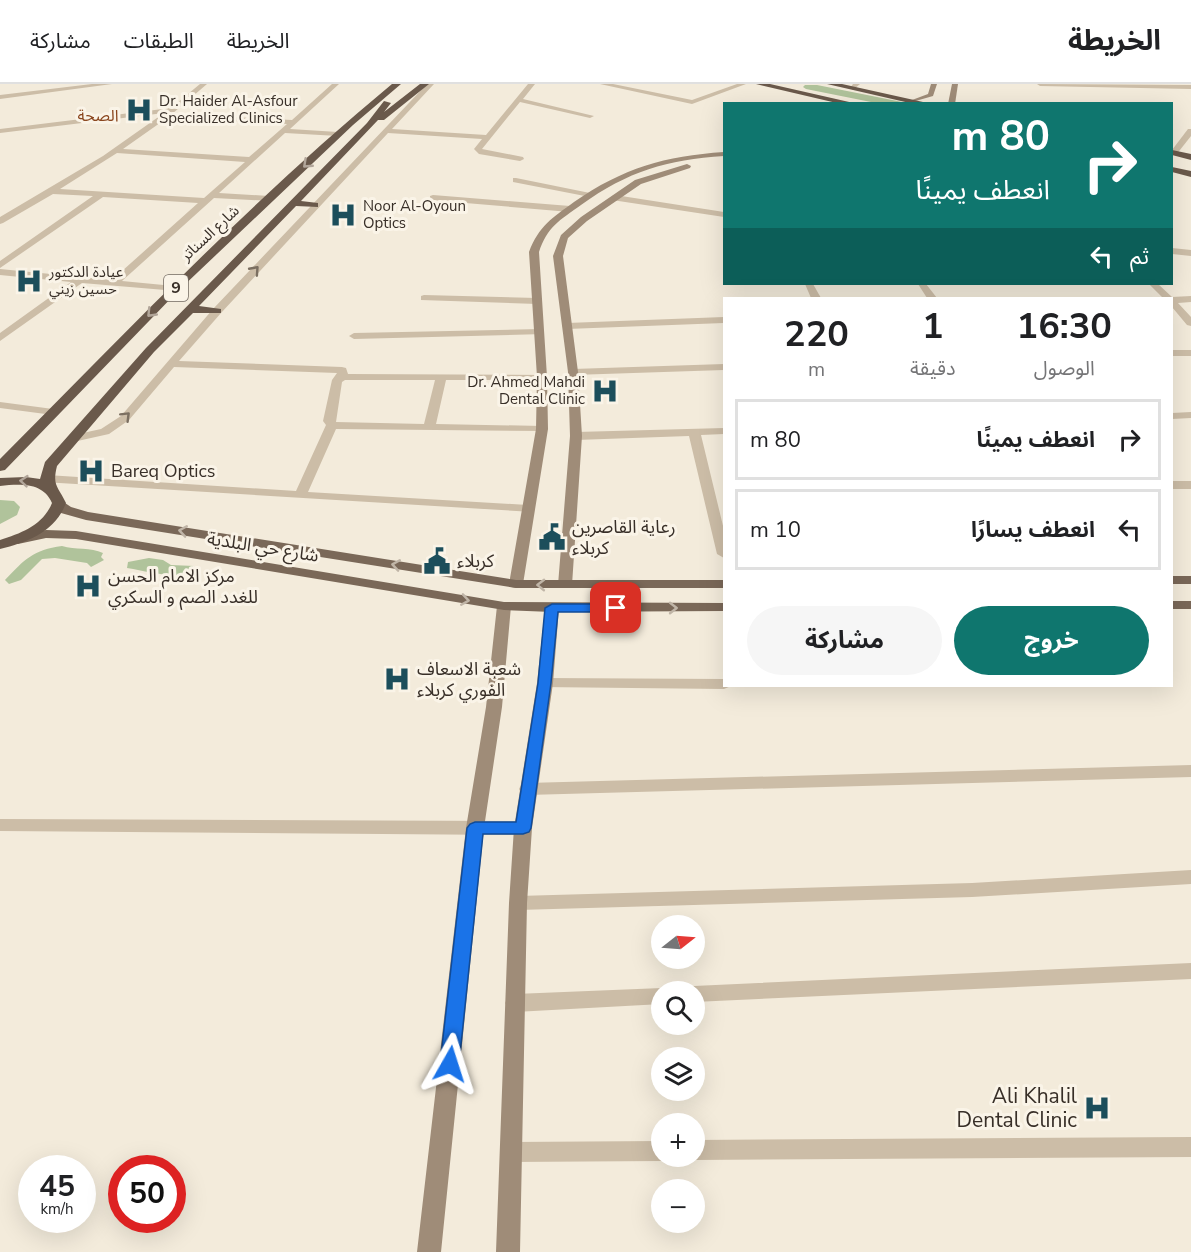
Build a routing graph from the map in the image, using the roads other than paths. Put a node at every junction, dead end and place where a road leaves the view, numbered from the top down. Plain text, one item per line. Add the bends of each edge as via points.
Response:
1 (109, 84) edge
2 (204, 84) edge
3 (336, 84) edge
4 (385, 84) edge
5 (397, 84) edge
6 (407, 84) edge
7 (425, 84) edge
8 (431, 84) edge
9 (532, 84) edge
10 (603, 84) edge
11 (640, 84) edge
12 (742, 84) edge
13 (760, 84) edge
14 (795, 84) edge
15 (831, 84) edge
16 (934, 84) edge
17 (955, 84) edge
18 (1040, 84) edge
19 (855, 86) edge
20 (1191, 87) edge
21 (627, 89) junction
22 (784, 89) junction
23 (0, 97) edge
24 (519, 100) junction
25 (914, 101) junction
26 (845, 102) edge
27 (919, 102) edge
28 (951, 102) edge
29 (175, 110) junction
30 (166, 116) junction
31 (590, 116) dead end
32 (292, 122) junction
33 (350, 123) junction
34 (370, 124) junction
35 (0, 131) edge
36 (283, 131) junction
37 (385, 131) junction
38 (1191, 131) edge
39 (339, 134) junction
40 (489, 137) junction
41 (116, 151) junction
42 (1173, 152) edge
43 (1173, 153) edge
44 (723, 154) edge
45 (1191, 157) edge
46 (520, 159) dead end
47 (252, 160) junction
48 (723, 162) edge
49 (1173, 170) edge
50 (1191, 174) edge
51 (516, 180) dead end
52 (52, 191) junction
53 (101, 194) junction
54 (590, 195) junction
55 (210, 198) junction
56 (433, 198) dead end
57 (615, 198) junction
58 (269, 199) junction
59 (292, 203) junction
60 (315, 205) junction
61 (570, 208) junction
62 (723, 215) edge
63 (0, 221) edge
64 (1173, 251) edge
65 (1191, 253) edge
66 (0, 265) edge
67 (0, 272) edge
68 (80, 280) junction
69 (114, 283) junction
70 (1154, 285) edge
71 (174, 289) junction
72 (1167, 297) edge
73 (424, 298) dead end
74 (1191, 299) edge
75 (1173, 300) edge
76 (537, 301) junction
77 (1173, 303) edge
78 (189, 309) junction
79 (218, 311) junction
80 (723, 320) edge
81 (1191, 322) edge
82 (567, 326) junction
83 (540, 332) junction
84 (354, 336) dead end
85 (0, 338) edge
86 (119, 346) junction
87 (150, 350) junction
88 (1173, 353) edge
89 (1191, 353) edge
90 (172, 364) junction
91 (723, 367) edge
92 (123, 368) junction
93 (93, 371) junction
94 (573, 372) junction
95 (343, 377) junction
96 (441, 377) junction
97 (543, 377) junction
98 (0, 405) edge
99 (53, 411) junction
100 (1191, 415) edge
101 (1173, 416) edge
102 (332, 425) junction
103 (429, 428) junction
104 (542, 429) junction
105 (723, 431) edge
106 (693, 432) junction
107 (576, 436) junction
108 (73, 438) junction
109 (3, 464) edge
110 (0, 482) edge
111 (48, 483) junction
112 (1191, 484) edge
113 (1173, 485) edge
114 (300, 495) junction
115 (59, 502) junction
116 (528, 509) junction
117 (15, 540) junction
118 (0, 546) edge
119 (304, 550) junction
120 (723, 550) edge
121 (336, 555) junction
122 (291, 572) junction
123 (323, 577) junction
124 (1173, 580) edge
125 (1191, 580) edge
126 (516, 584) junction
127 (723, 584) edge
128 (565, 585) junction
129 (1173, 605) edge
130 (1191, 605) edge
131 (504, 606) junction
132 (552, 608) junction
133 (723, 608) edge
134 (544, 683) junction
135 (723, 684) edge
136 (1191, 771) edge
137 (527, 789) junction
138 (0, 825) edge
139 (475, 828) junction
140 (523, 828) junction
141 (1191, 877) edge
142 (518, 903) junction
143 (1191, 971) edge
144 (705, 993) edge
145 (651, 997) edge
146 (515, 1003) junction
147 (1191, 1146) edge
148 (651, 1150) edge
149 (705, 1150) edge
150 (511, 1152) junction
151 (429, 1252) edge
152 (508, 1252) edge

1 - 23 street
2 - 29 street
3 - 32 street
4 - 33 highway, 9
5 - 33 highway, شارع السناتر
6 - 34 highway
7 - 34 highway, 9
8 - 37 street
9 - 24 street
10 - 21 street
11 - 21 street
12 - 21 street via 692,102
13 - 22 highway
14 - 22 highway
15 - 19 highway
16 - 25 main road via 931,95
17 - 28 main road
18 - 20 street
19 - 25 highway
22 - 26 highway
24 - 31 street
24 - 40 street
25 - 27 highway
29 - 30 street
29 - 35 street
30 - 32 street
30 - 41 street
32 - 36 street
33 - 39 highway, شارع السناتر / 9
34 - 59 highway, 9
36 - 39 street
36 - 47 street
37 - 40 street
37 - 60 street
38 - 42 street
39 -> 58 highway, شارع السناتر / 9
40 - 46 street via 480,151
41 - 47 street
41 - 52 street
43 - 45 highway
44 - 54 main road via 652,163 625,173
47 - 55 street
48 - 57 main road via 667,171
49 - 50 highway
51 - 54 street
52 - 53 street
52 - 63 street
53 - 55 street
53 - 66 street
54 - 61 main road
55 - 58 street
55 - 69 street
56 - 61 street
57 - 62 street
57 - 82 main road via 564,237 558,256
58 - 71 highway, شارع السناتر / 9
59 - 60 highway
59 - 78 highway, 9
79 -> 60 street
61 - 76 main road via 548,226 536,244
64 - 65 street
67 - 68 street
68 - 69 street
68 - 85 street
69 - 71 street
70 - 72 street
71 -> 86 highway, شارع السناتر / 9
73 - 76 street
74 - 75 street
76 - 83 main road
77 - 81 street
78 - 79 highway
78 - 87 highway, 9
79 - 90 street
80 - 82 street
82 - 94 main road
83 - 84 street
83 - 97 main road
86 - 87 highway via 119,353 128,356
86 - 93 highway, شارع السناتر / 9
87 - 92 highway, 9
88 - 89 street
90 - 95 street via 342,370
108 -> 90 street via 98,434 118,424
91 - 94 street
92 - 93 highway via 104,366
92 - 108 highway, 9
93 - 99 highway, شارع السناتر / 9
94 - 107 main road
95 - 96 street
95 - 102 street via 337,380 329,421
96 - 97 street
96 - 103 street
97 - 104 main road
98 - 99 street
99 - 109 highway, شارع السناتر / 9
100 - 101 street
102 - 103 street
102 - 114 street
103 - 104 street
104 - 116 main road
105 - 106 street
106 - 107 street
106 - 120 street
107 - 128 main road
108 - 111 highway, 9 via 50,465
111 -> 110 highway
111 - 114 street
111 - 115 highway
112 - 113 street
114 - 116 street
115 - 117 highway via 51,519
119 -> 115 main road, شارع حي البلدية via 80,515 66,510
116 - 126 main road
117 - 118 highway
117 - 122 main road, شارع حي البلدية via 46,534 76,535
119 - 121 main road, شارع حي البلدية
119 - 122 main road via 306,559
121 - 123 main road via 321,568
126 -> 121 main road, شارع حي البلدية
122 - 123 main road, شارع حي البلدية
123 -> 131 main road, شارع حي البلدية
124 - 125 main road
128 -> 126 main road, شارع حي البلدية
127 - 128 main road
129 - 130 main road
131 - 132 main road, شارع حي البلدية
131 - 139 main road via 494,707
132 -> 133 main road
132 - 134 main road
134 - 135 street
134 - 137 main road
136 - 137 street
137 - 140 main road
138 - 139 street
139 - 140 street
139 - 151 main road
140 - 142 main road
141 - 142 street via 972,890
142 - 146 main road
143 - 144 street
145 - 146 street
146 - 150 main road
147 - 149 street
148 - 150 street
150 - 152 main road

